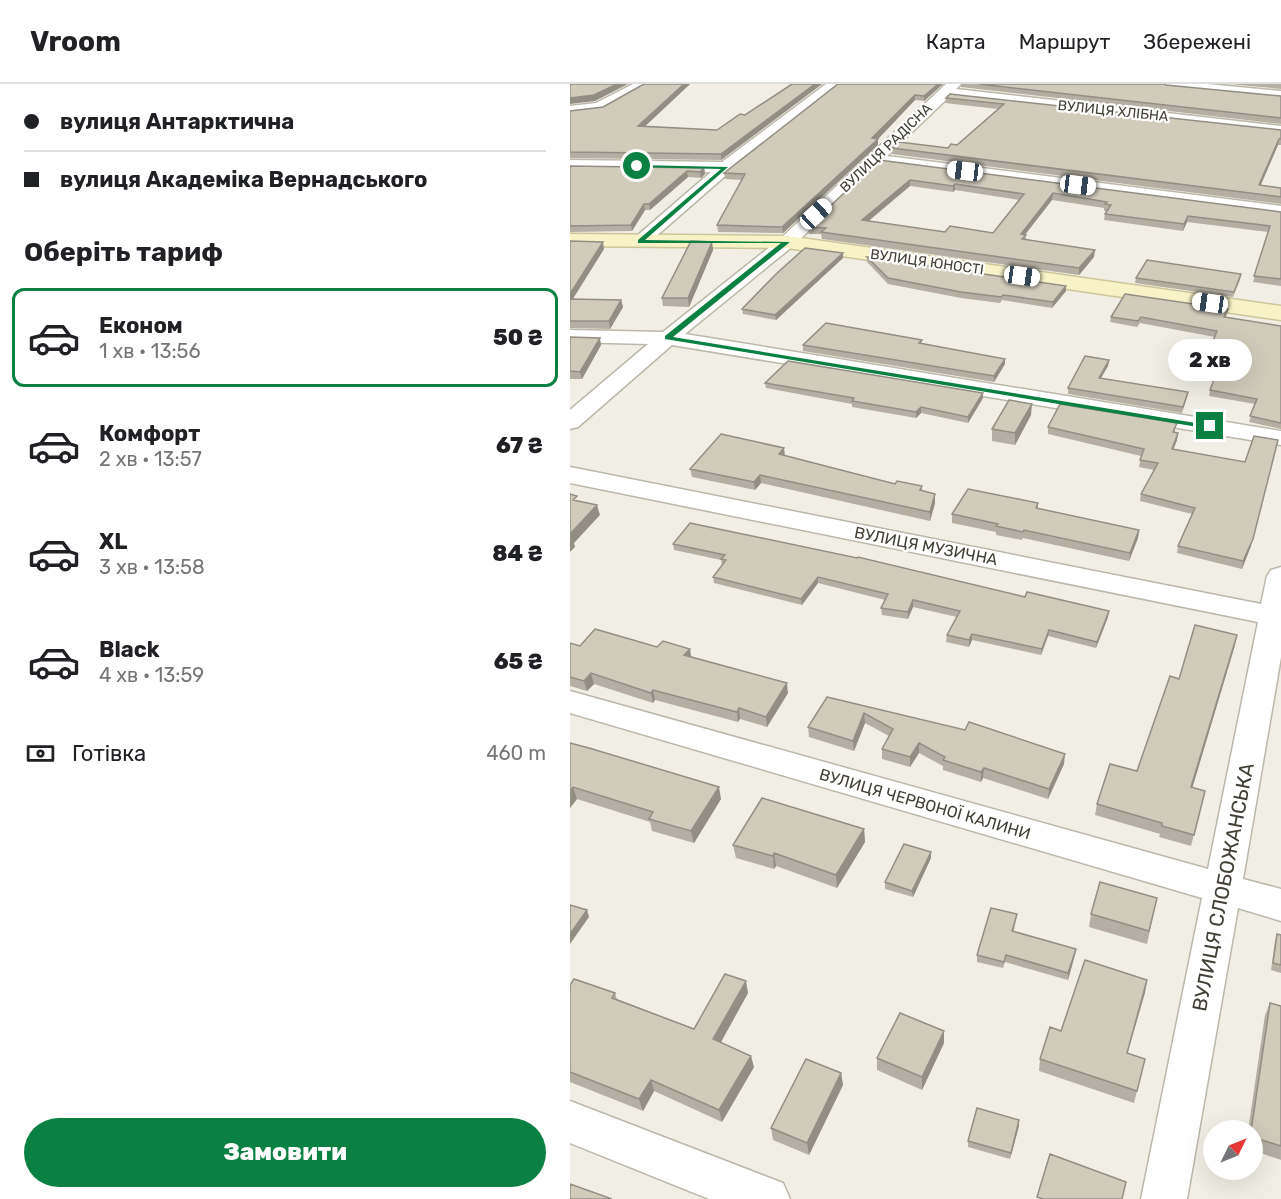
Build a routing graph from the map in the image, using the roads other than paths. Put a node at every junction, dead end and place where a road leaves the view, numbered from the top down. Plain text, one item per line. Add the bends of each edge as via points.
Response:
1 (643, 84) edge
2 (834, 84) edge
3 (1166, 84) edge
4 (950, 88) edge
5 (1281, 95) edge
6 (570, 110) edge
7 (1281, 130) edge
8 (874, 159) junction
9 (570, 165) edge
10 (726, 167) junction
11 (1281, 211) edge
12 (570, 240) edge
13 (640, 242) junction
14 (787, 242) junction
15 (1281, 313) edge
16 (570, 336) edge
17 (668, 338) junction
18 (570, 422) edge
19 (1281, 438) edge
20 (570, 475) edge
21 (1281, 576) edge
22 (1277, 616) edge
23 (570, 702) edge
24 (1222, 890) junction
25 (1281, 905) edge
26 (570, 1122) edge
27 (767, 1199) edge
28 (1164, 1199) edge

1 - 6 street via 609,103
2 - 10 street
3 - 5 street
4 - 7 street, ВУЛИЦЯ ХЛІБНА
4 - 8 street, ВУЛИЦЯ РАДІСНА
8 - 11 street
8 - 14 street, ВУЛИЦЯ РАДІСНА
9 - 10 street
10 - 13 street
12 - 13 street, ВУЛИЦЯ ЮНОСТІ
13 - 14 street, ВУЛИЦЯ ЮНОСТІ
14 - 15 street, ВУЛИЦЯ ЮНОСТІ
14 - 17 street, ВУЛИЦЯ РАДІСНА
16 - 17 street
17 - 18 street, ВУЛИЦЯ РАДІСНА
17 - 19 street
20 - 22 street, ВУЛИЦЯ МУЗИЧНА
21 - 22 street, ВУЛИЦЯ СЛОБОЖАНСЬКА
22 - 24 street, ВУЛИЦЯ СЛОБОЖАНСЬКА
23 - 24 street, ВУЛИЦЯ ЧЕРВОНОЇ КАЛИНИ
24 - 25 street, ВУЛИЦЯ ЧЕРВОНОЇ КАЛИНИ
24 - 28 street, ВУЛИЦЯ СЛОБОЖАНСЬКА
26 - 27 street

